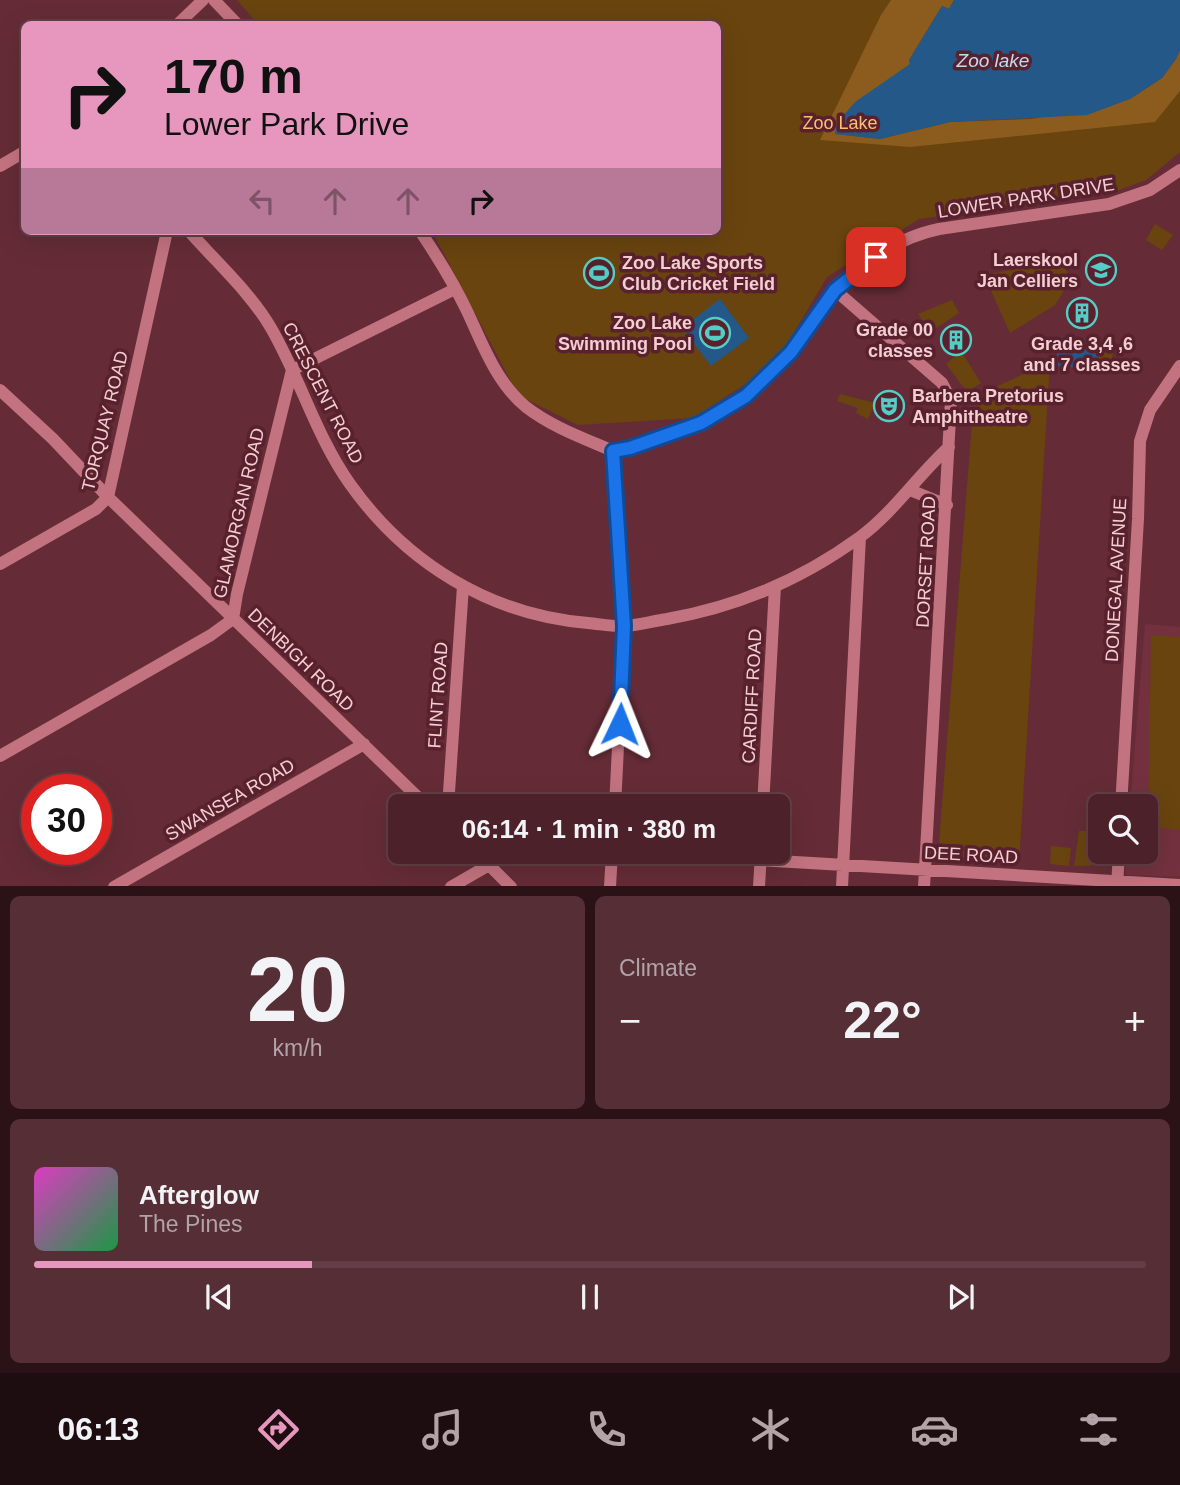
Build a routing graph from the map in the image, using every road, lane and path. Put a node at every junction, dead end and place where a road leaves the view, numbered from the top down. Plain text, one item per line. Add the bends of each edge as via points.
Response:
1 (203, 0) edge
2 (214, 0) edge
3 (181, 21) edge
4 (234, 21) edge
5 (21, 154) edge
6 (0, 166) edge
7 (1180, 170) edge
8 (166, 235) edge
9 (192, 235) edge
10 (422, 235) edge
11 (455, 289) junction
12 (835, 290) junction
13 (1180, 366) edge
14 (292, 370) junction
15 (0, 390) edge
16 (949, 447) junction
17 (613, 451) junction
18 (910, 490) junction
19 (108, 497) junction
20 (947, 505) junction
21 (860, 537) junction
22 (0, 564) edge
23 (463, 586) junction
24 (775, 586) junction
25 (233, 619) junction
26 (624, 626) junction
27 (363, 744) junction
28 (0, 756) edge
29 (415, 794) edge
30 (449, 794) edge
31 (616, 794) edge
32 (764, 794) edge
33 (1122, 794) edge
34 (790, 859) edge
35 (611, 864) edge
36 (760, 864) edge
37 (1118, 864) edge
38 (489, 865) joint
39 (843, 865) junction
40 (925, 870) junction
41 (1117, 884) edge
42 (1180, 885) edge
43 (116, 886) edge
44 (453, 886) edge
45 (510, 886) edge
46 (610, 886) edge
47 (759, 886) edge
48 (842, 886) edge
49 (924, 886) edge

1 - 3 street
2 - 4 street
5 - 6 street
7 - 12 street, LOWER PARK DRIVE via 1150,190 1109,204 918,234 876,257
8 - 19 street, TORQUAY ROAD
9 - 14 street, CRESCENT ROAD via 262,315
10 - 11 street
11 - 14 street
11 - 17 street via 512,393 555,425
12 - 16 street, DORSET ROAD via 946,388 951,400
12 - 17 street, LOWER PARK DRIVE via 791,352 746,396 701,423
13 - 33 street, DONEGAL AVENUE via 1150,410 1140,441
14 - 23 street, CRESCENT ROAD via 343,472 372,513 428,566
14 - 25 street, GLAMORGAN ROAD
15 - 19 street, DENBIGH ROAD
16 - 18 street, CRESCENT ROAD
16 - 20 street, DORSET ROAD
17 - 26 street
18 - 20 street
18 - 21 street, CRESCENT ROAD
19 - 22 street, TORQUAY ROAD via 96,509
19 - 25 street, DENBIGH ROAD
20 - 40 street, DORSET ROAD
21 - 24 street, CRESCENT ROAD
21 - 39 street
23 - 26 street, CRESCENT ROAD via 534,615
23 - 30 street, FLINT ROAD
24 - 26 street, CRESCENT ROAD via 702,613
24 - 32 street, CARDIFF ROAD
25 - 27 street, DENBIGH ROAD
25 - 28 street, GLAMORGAN ROAD
26 - 31 street
27 - 29 street, DENBIGH ROAD
27 - 43 street, SWANSEA ROAD
34 - 39 street, DEE ROAD
35 - 46 street
36 - 47 street
37 - 41 street
38 - 44 street
38 - 45 street
39 - 40 street, DEE ROAD
39 - 48 street
40 - 41 street, DEE ROAD
40 - 49 street, DORSET ROAD
41 - 42 street, DEE ROAD

